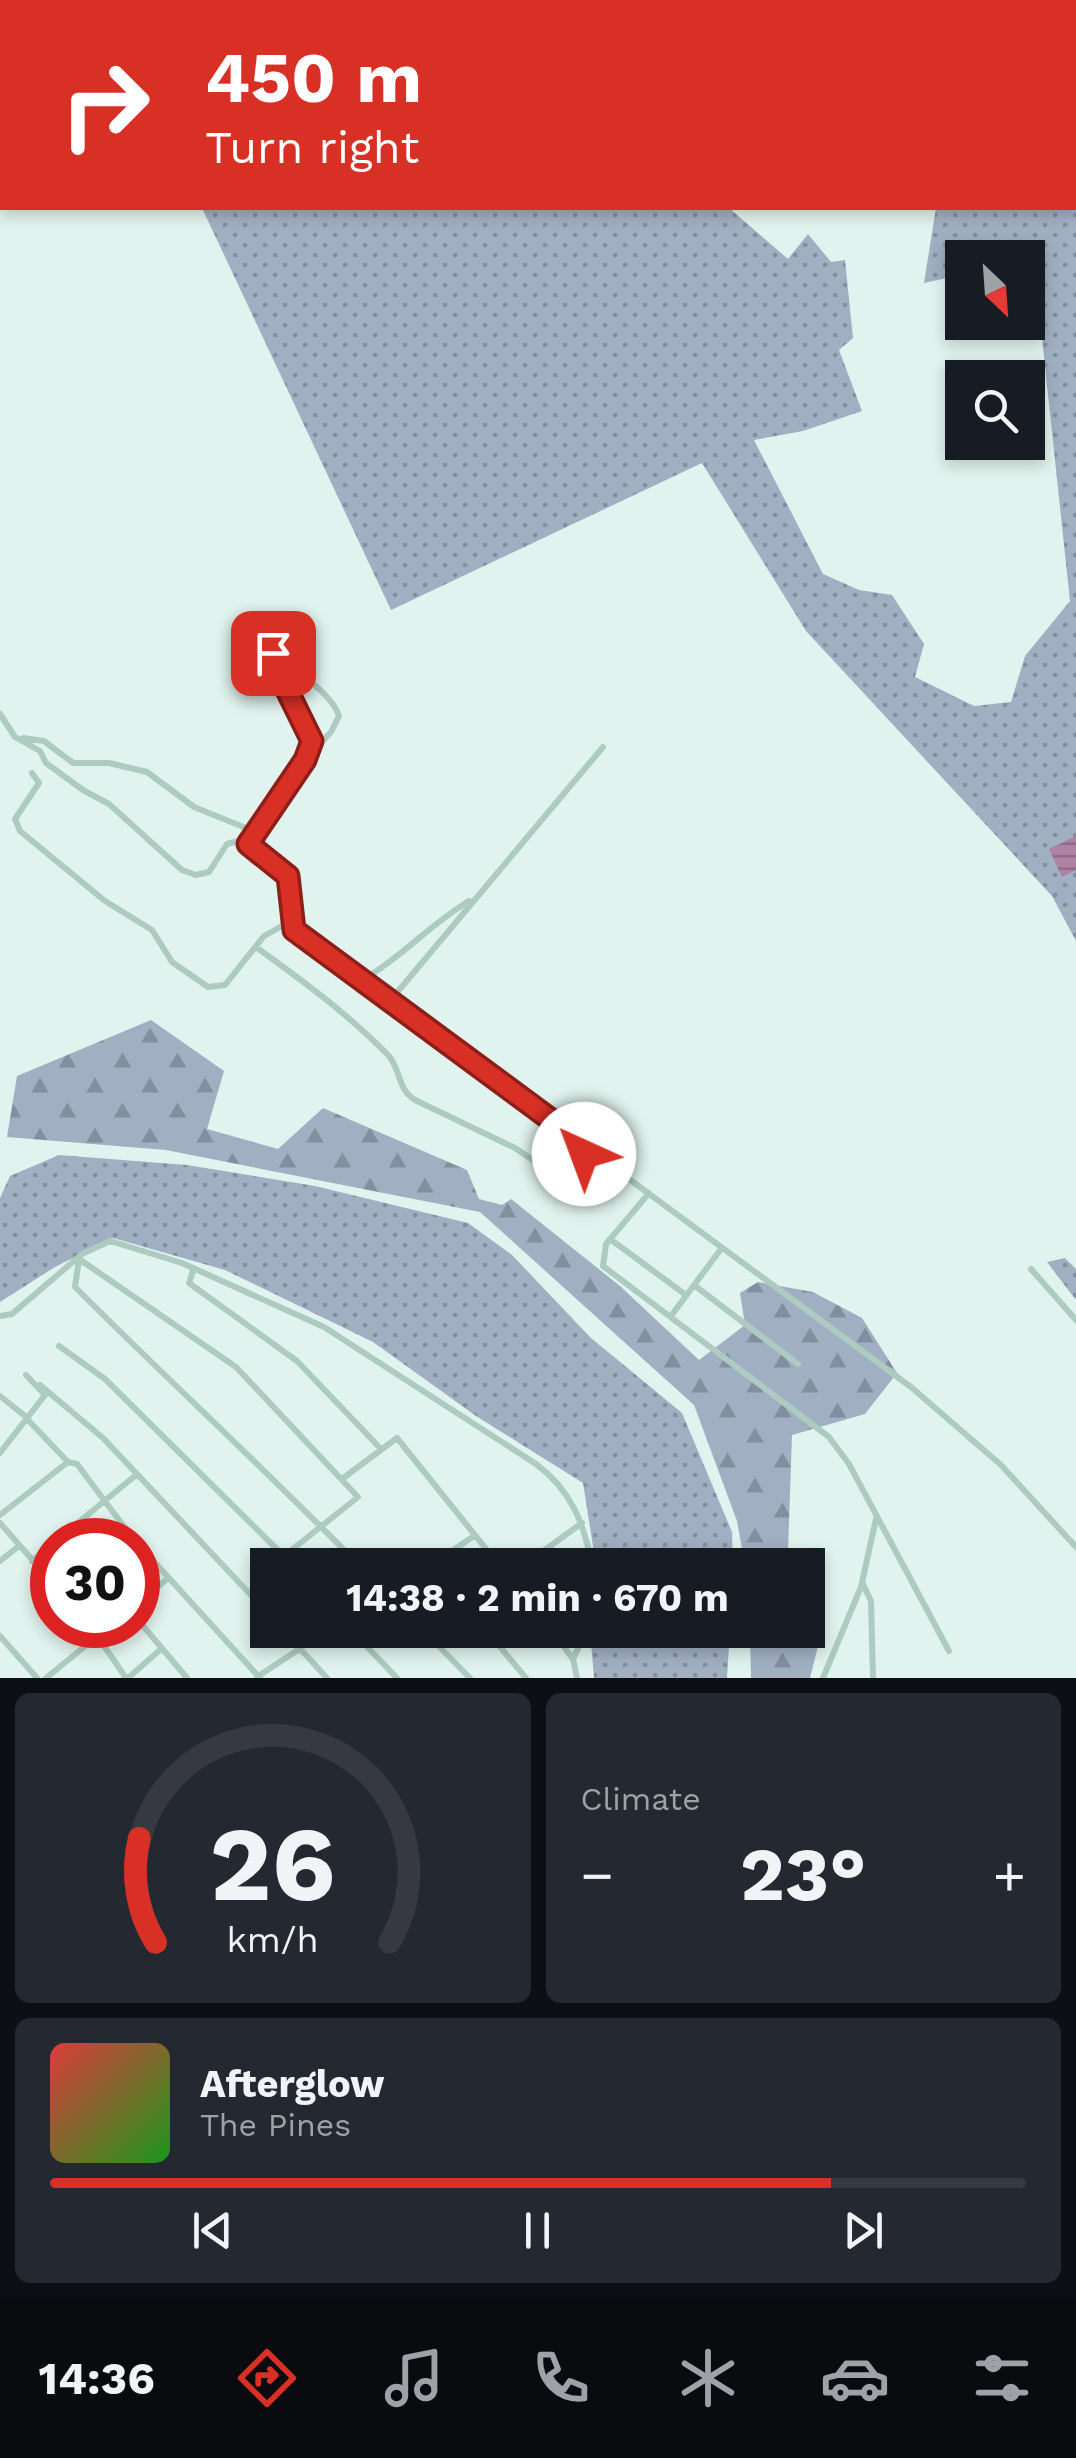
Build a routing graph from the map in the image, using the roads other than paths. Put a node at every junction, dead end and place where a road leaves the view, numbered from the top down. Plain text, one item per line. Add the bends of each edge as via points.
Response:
1 (254, 647) dead end
2 (284, 662) junction
3 (0, 714) edge
4 (15, 737) junction
5 (603, 747) dead end
6 (305, 760) junction
7 (32, 772) dead end
8 (249, 840) junction
9 (474, 898) junction
10 (291, 921) junction
11 (256, 947) junction
12 (360, 981) junction
13 (389, 1002) junction
14 (586, 1147) junction
15 (649, 1193) junction
16 (610, 1240) junction
17 (720, 1249) junction
18 (79, 1259) junction
19 (194, 1268) junction
20 (1031, 1270) dead end
21 (694, 1284) junction
22 (686, 1295) junction
23 (0, 1316) edge
24 (671, 1316) junction
25 (1076, 1320) edge
26 (59, 1346) dead end
27 (798, 1364) dead end
28 (26, 1376) dead end
29 (40, 1385) junction
30 (0, 1396) edge
31 (26, 1418) junction
32 (381, 1449) junction
33 (0, 1453) edge
34 (68, 1462) junction
35 (136, 1475) junction
36 (342, 1479) junction
37 (102, 1502) junction
38 (0, 1515) edge
39 (83, 1518) edge
40 (116, 1518) edge
41 (876, 1518) junction
42 (0, 1522) edge
43 (582, 1522) junction
44 (323, 1528) junction
45 (474, 1536) junction
46 (18, 1546) junction
47 (1076, 1547) edge
48 (276, 1548) edge
49 (295, 1548) edge
50 (343, 1548) edge
51 (457, 1548) edge
52 (485, 1548) edge
53 (546, 1548) edge
54 (588, 1548) edge
55 (30, 1559) edge
56 (0, 1561) edge
57 (160, 1569) edge
58 (168, 1578) junction
59 (862, 1583) junction
60 (160, 1585) edge
61 (250, 1594) edge
62 (0, 1636) edge
63 (160, 1647) edge
64 (82, 1648) edge
65 (106, 1648) edge
66 (300, 1648) joint
67 (368, 1648) edge
68 (441, 1648) edge
69 (501, 1648) edge
70 (565, 1648) edge
71 (578, 1648) edge
72 (162, 1649) junction
73 (948, 1651) dead end
74 (573, 1659) junction
75 (258, 1677) edge
76 (37, 1678) edge
77 (46, 1678) edge
78 (127, 1678) edge
79 (188, 1678) edge
80 (327, 1678) edge
81 (397, 1678) edge
82 (470, 1678) edge
83 (526, 1678) edge
84 (577, 1678) edge
85 (823, 1678) edge
86 (873, 1678) edge

1 - 2 street
2 - 6 street via 282,680 312,740
2 - 6 street via 338,712 332,732
3 - 4 street
4 - 8 street via 44,741 73,764 148,772 194,807 246,828
4 - 8 street via 109,804 188,873 210,872 230,842
5 - 9 street
6 - 8 street
7 - 11 street via 38,783 15,818 18,828 152,930 178,967 218,988
8 - 10 street via 288,876
9 - 12 street
9 - 13 street
10 - 11 street
10 - 12 street via 301,938
11 - 14 street via 344,1012 390,1056 404,1093 415,1100 515,1148 564,1181 576,1179
12 - 13 street
13 - 14 street
14 - 15 street
15 - 16 street
15 - 17 street
16 - 22 street
16 - 24 street via 600,1257 603,1266
17 - 21 street
17 - 47 street via 969,1434
18 - 19 street via 114,1241
18 - 23 street via 12,1314
18 - 36 street via 236,1367
18 - 44 street via 74,1287
19 - 32 street via 188,1283 297,1362
19 - 43 street via 324,1327 536,1464 562,1485
20 - 25 street
21 - 22 street
21 - 27 street
22 - 24 street
24 - 41 street via 828,1436
26 - 48 street via 104,1378
28 - 29 street
29 - 31 street via 45,1395
29 - 35 street
30 - 31 street
31 - 33 street
31 - 34 street
32 - 36 street
32 - 45 street via 397,1438
34 - 37 street via 77,1464
34 - 38 street
35 - 37 street
35 - 61 street
36 - 44 street via 358,1498
37 - 39 street
37 - 40 street
41 - 59 street
41 - 73 street
42 - 46 street
43 - 53 street
43 - 54 street
44 - 49 street
44 - 50 street
45 - 51 street
45 - 52 street
46 - 55 street
46 - 56 street
57 - 58 street
58 - 60 street
58 - 75 street
59 - 85 street
59 - 86 street via 871,1601
62 - 76 street
63 - 72 street
64 - 77 street
65 - 78 street
66 - 75 street
66 - 80 street
67 - 81 street
68 - 82 street
69 - 83 street
70 - 74 street
71 - 74 street
72 - 78 street
72 - 79 street
74 - 84 street

